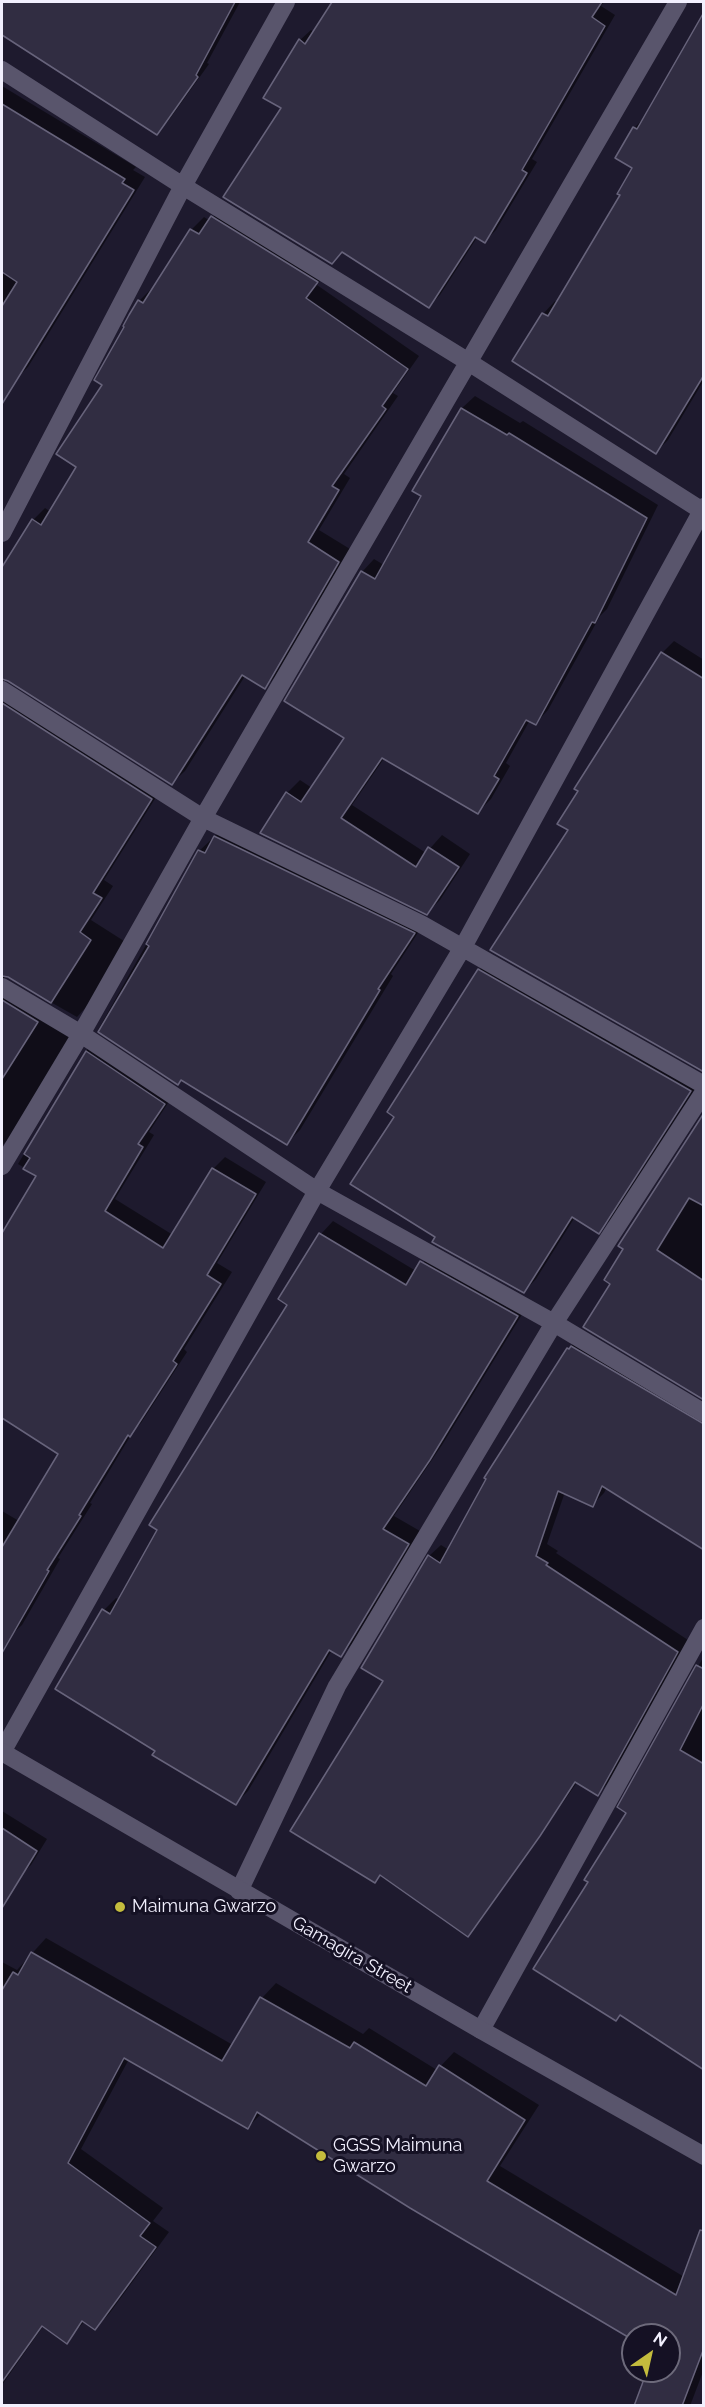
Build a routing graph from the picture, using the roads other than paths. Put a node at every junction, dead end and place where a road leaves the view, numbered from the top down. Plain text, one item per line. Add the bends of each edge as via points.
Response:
1 (286, 2) edge
2 (678, 2) edge
3 (2, 70) edge
4 (183, 186) junction
5 (467, 361) junction
6 (703, 510) edge
7 (2, 532) edge
8 (2, 690) edge
9 (203, 818) junction
10 (463, 947) junction
11 (2, 987) edge
12 (81, 1034) junction
13 (704, 1085) edge
14 (704, 1092) edge
15 (2, 1166) edge
16 (317, 1191) junction
17 (554, 1323) junction
18 (704, 1413) edge
19 (704, 1628) edge
20 (2, 1752) edge
21 (239, 1890) junction
22 (481, 2030) junction
23 (704, 2156) edge

1 - 4 street
2 - 5 street
3 - 4 street
4 - 5 street
4 - 7 street
5 - 6 street
5 - 9 street
6 - 10 street
8 - 9 street
9 - 10 street
9 - 12 street
10 - 13 street
10 - 16 street
11 - 12 street
12 - 15 street
12 - 16 street
14 - 17 street
16 - 17 street
16 - 20 street
17 - 18 street
17 - 21 street via 337,1686
19 - 22 street
20 - 21 street, Gamagira Street
21 - 22 street, Gamagira Street
22 - 23 street, Gamagira Street

